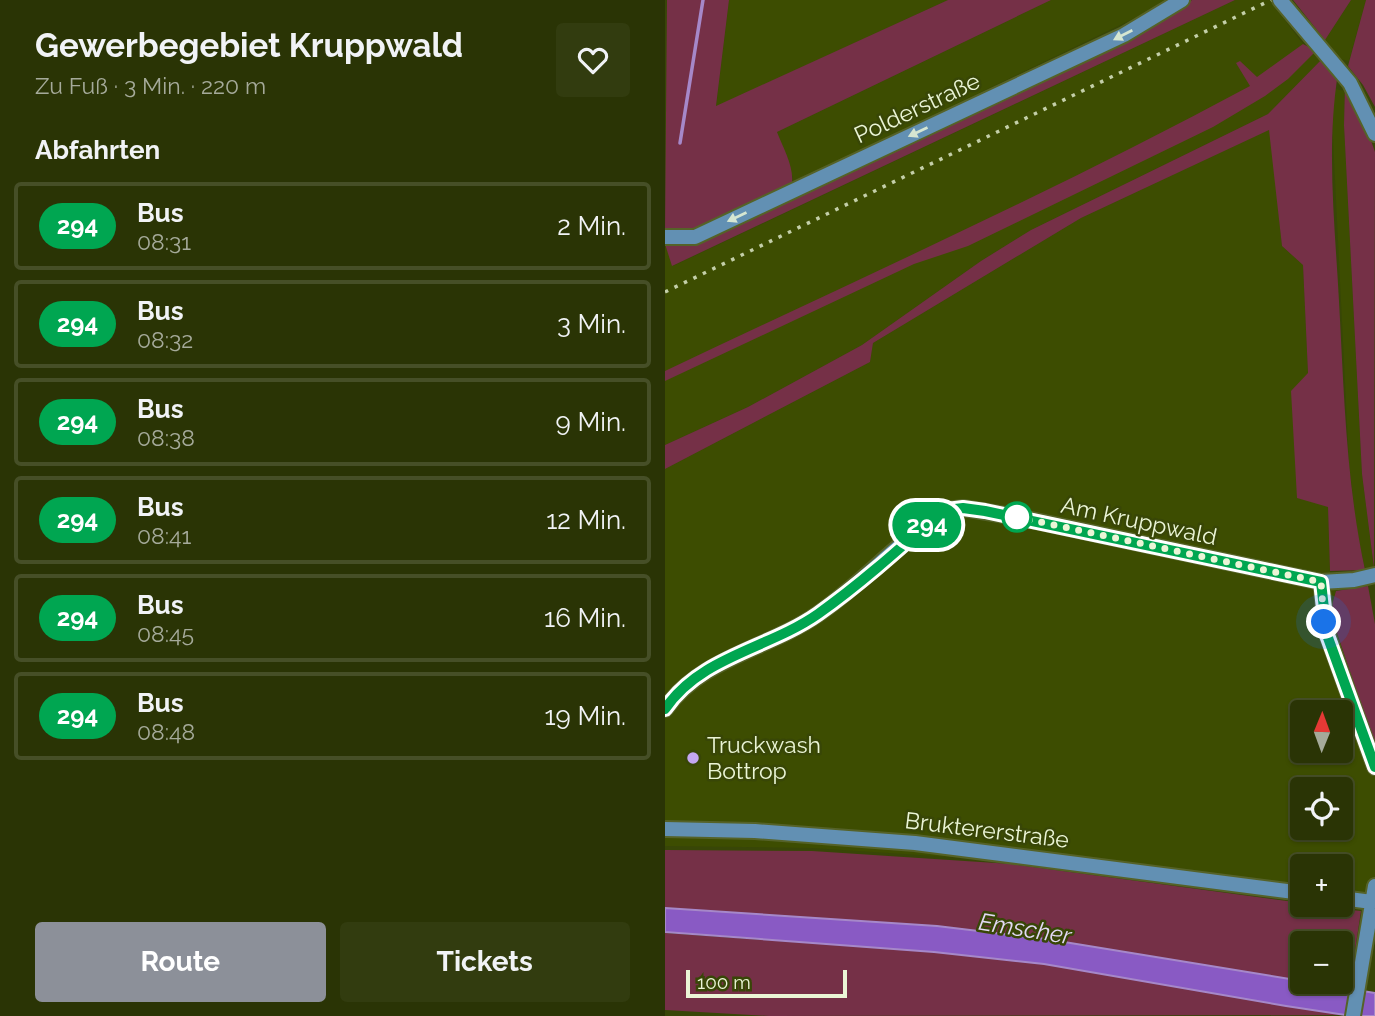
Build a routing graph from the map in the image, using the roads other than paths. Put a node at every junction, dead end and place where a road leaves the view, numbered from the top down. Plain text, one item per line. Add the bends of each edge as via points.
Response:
1 (1182, 0) edge
2 (1280, 0) edge
3 (1375, 134) edge
4 (665, 237) edge
5 (1375, 575) edge
6 (1321, 582) junction
7 (665, 709) edge
8 (1375, 767) edge
9 (665, 829) edge
10 (1375, 886) edge
11 (1290, 891) edge
12 (1353, 900) edge
13 (1372, 902) junction
14 (1353, 1016) edge

1 -> 4 street, Polderstraße via 1124,35 695,237
2 - 3 street via 1350,83
5 - 6 street, Am Kruppwald
6 - 7 street, Am Kruppwald via 1017,517 963,508 947,510 817,615 700,673
6 - 8 street via 1327,635
9 - 11 street, Bruktererstraße via 901,842
10 - 13 street
12 - 13 street
13 - 14 street

